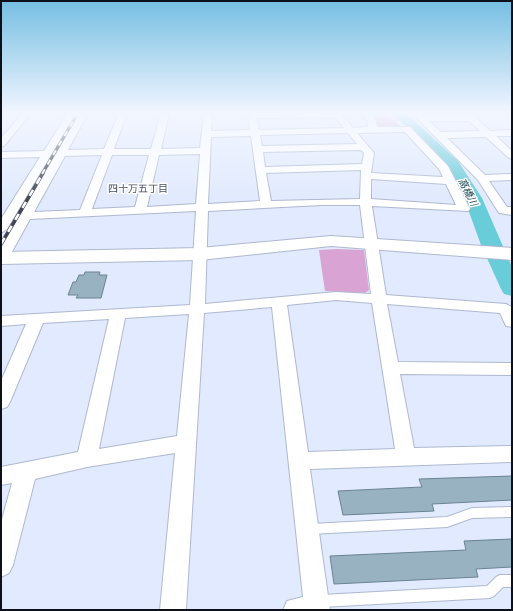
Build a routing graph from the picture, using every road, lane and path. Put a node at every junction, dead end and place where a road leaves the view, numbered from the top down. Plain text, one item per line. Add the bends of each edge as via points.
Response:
1 (55, 142) edge
2 (68, 142) edge
3 (112, 142) edge
4 (158, 142) edge
5 (205, 142) edge
6 (256, 142) edge
7 (360, 142) edge
8 (419, 142) edge
9 (446, 142) edge
10 (496, 142) edge
11 (364, 147) junction
12 (257, 149) junction
13 (204, 151) junction
14 (108, 152) junction
15 (155, 152) junction
16 (62, 153) junction
17 (47, 154) junction
18 (1, 155) edge
19 (512, 156) edge
20 (261, 170) junction
21 (366, 172) junction
22 (512, 177) edge
23 (482, 178) junction
24 (451, 181) junction
25 (365, 202) junction
26 (266, 204) junction
27 (203, 208) junction
28 (140, 211) junction
29 (508, 211) edge
30 (85, 213) junction
31 (5, 216) edge
32 (26, 216) junction
33 (512, 222) edge
34 (1, 229) edge
35 (371, 244) junction
36 (200, 254) junction
37 (512, 254) edge
38 (1, 259) edge
39 (379, 298) junction
40 (279, 302) junction
41 (196, 309) junction
42 (118, 314) junction
43 (37, 318) junction
44 (1, 320) edge
45 (512, 322) edge
46 (391, 368) junction
47 (512, 369) edge
48 (1, 402) edge
49 (186, 443) junction
50 (512, 454) edge
51 (406, 457) junction
52 (87, 459) junction
53 (298, 461) junction
54 (26, 472) junction
55 (1, 476) edge
56 (512, 512) edge
57 (307, 529) junction
58 (1, 565) edge
59 (512, 581) edge
60 (312, 607) edge
61 (173, 610) edge

1 - 17 street
2 - 16 street
3 - 14 street
4 - 15 street
5 - 13 street
6 - 12 street
7 - 11 street
8 - 24 street via 444,168
9 - 23 street
10 - 19 street
11 - 12 street
11 - 21 street via 369,153
12 - 20 street
13 - 15 street
13 - 27 street
14 - 15 street
14 - 16 street
14 - 30 street
15 - 28 street
16 - 32 street
17 - 18 street
17 - 31 street
20 - 21 street
20 - 26 street
21 - 24 street
21 - 25 street
22 - 23 street
23 - 29 street
24 - 25 street via 464,210
25 - 26 street
25 - 35 street
26 - 27 street
27 - 28 street
27 - 36 street
28 - 30 street
29 - 33 street
30 - 32 street
31 - 34 street
32 - 38 street
35 - 36 street via 331,241
35 - 37 street
35 - 39 street
36 - 38 street
36 - 41 street
39 - 40 street via 336,296
39 - 45 street via 506,309
39 - 46 street
40 - 41 street
40 - 53 street
41 - 42 street
41 - 49 street
42 - 43 street
42 - 52 street
43 - 44 street
43 - 48 street
46 - 47 street
46 - 51 street
49 - 52 street
49 - 61 street
50 - 51 street
51 - 53 street
52 - 54 street
53 - 57 street
54 - 55 street
54 - 58 street
56 - 57 lane via 472,514 447,522
57 - 60 street
59 - 60 lane via 500,581 490,592

